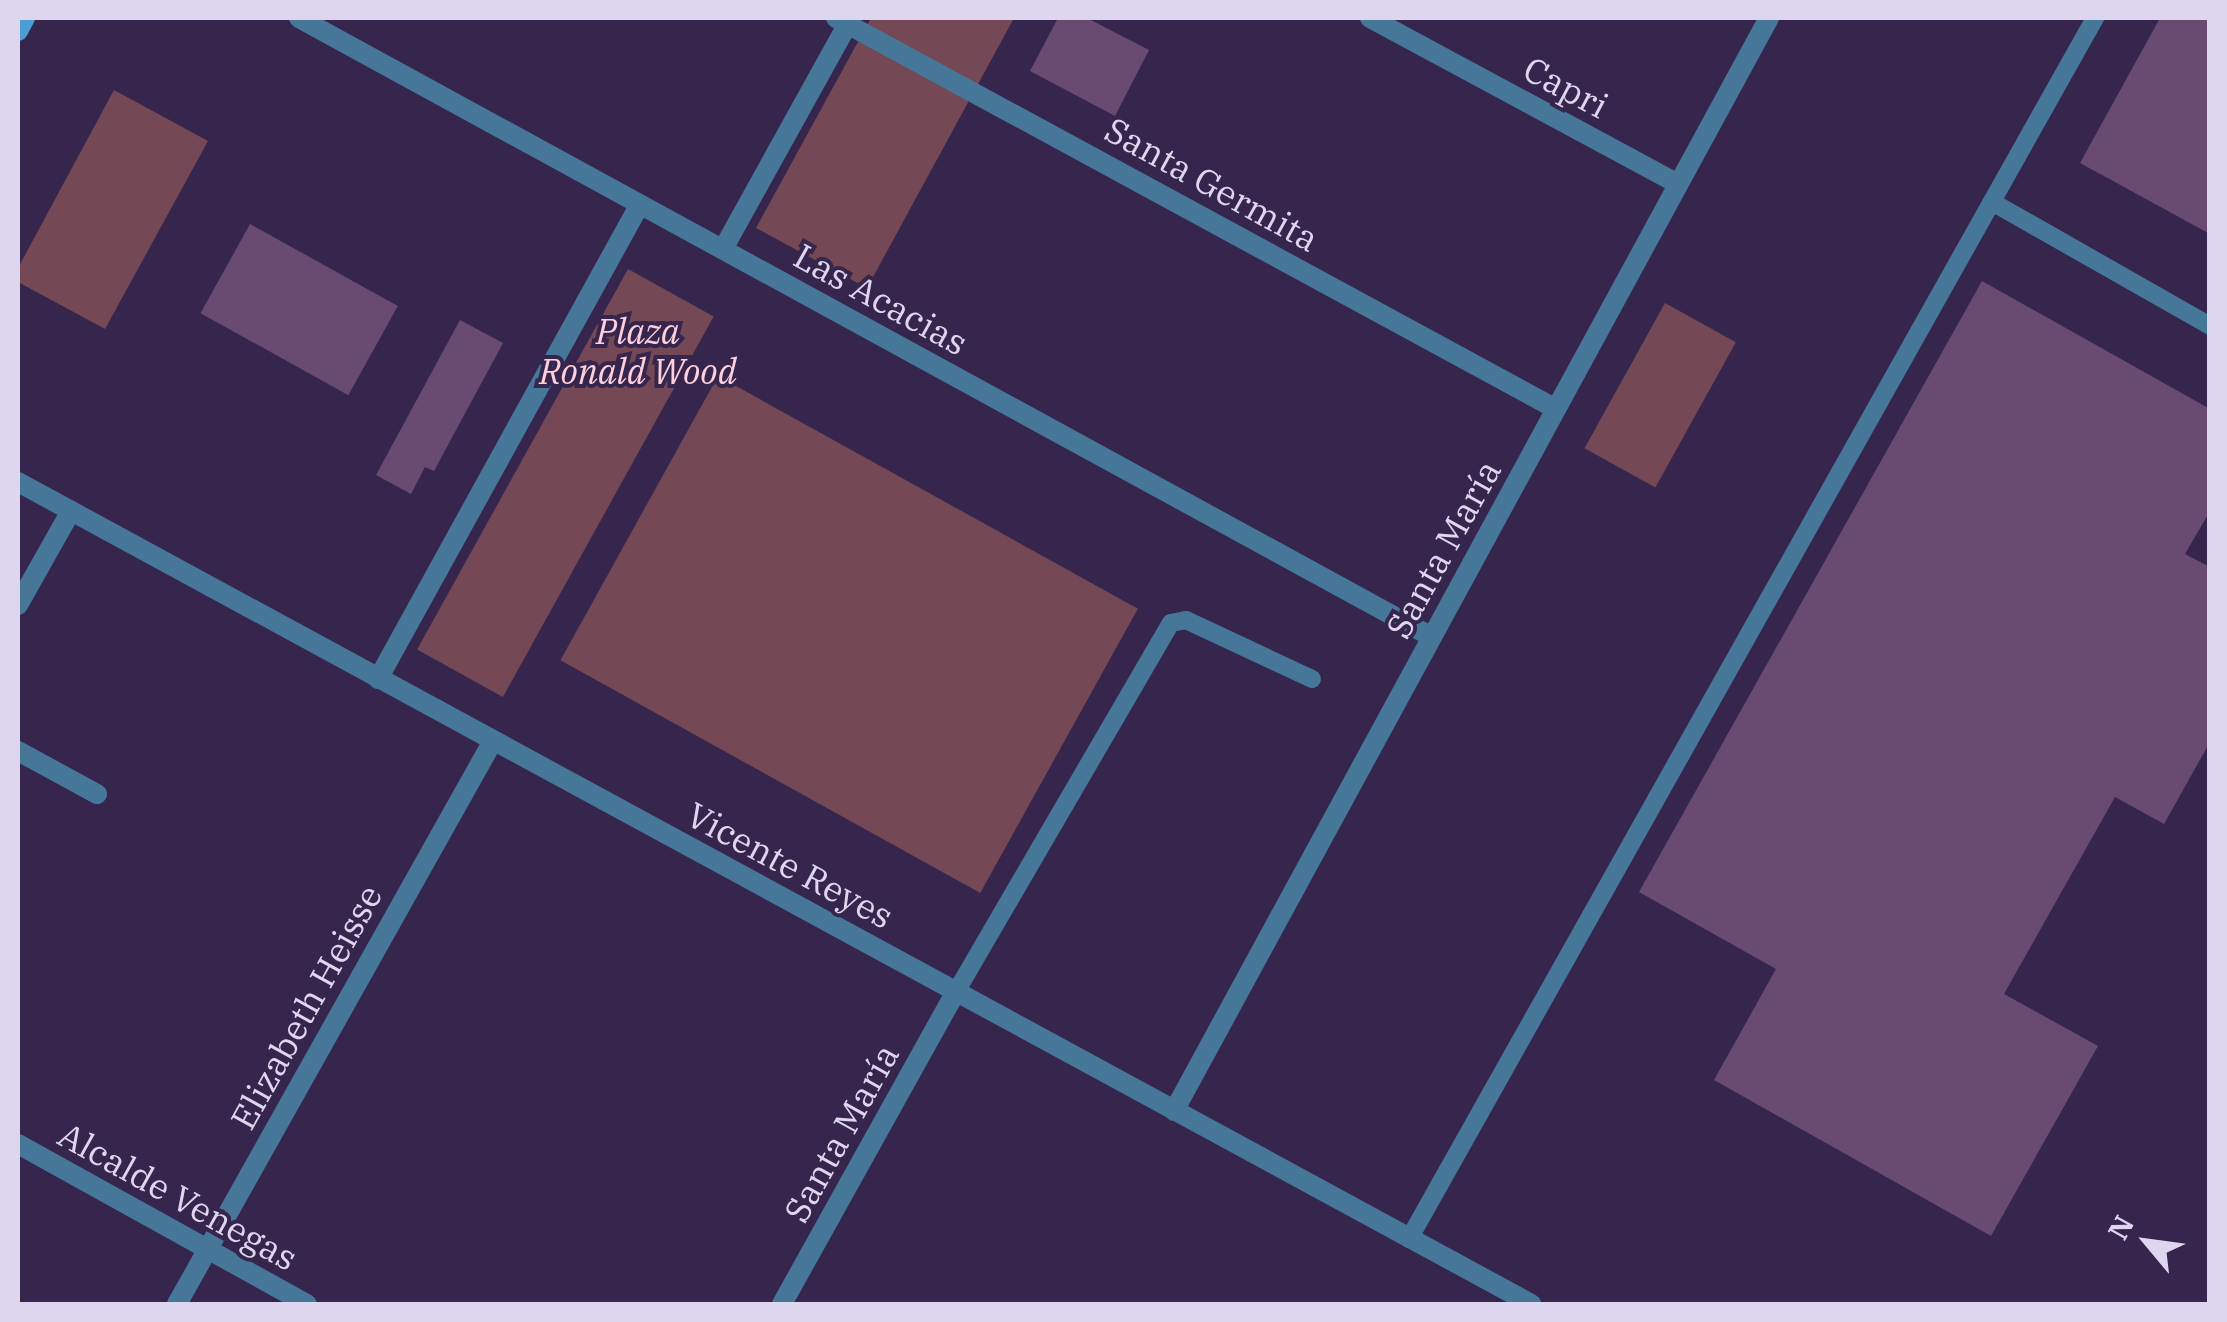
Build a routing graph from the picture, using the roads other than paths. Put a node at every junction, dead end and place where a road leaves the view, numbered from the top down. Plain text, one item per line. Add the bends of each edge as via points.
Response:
1 (26, 18) edge
2 (299, 18) edge
3 (1370, 18) edge
4 (1769, 18) edge
5 (2095, 18) edge
6 (845, 20) edge
7 (18, 31) edge
8 (1678, 184) junction
9 (1992, 202) junction
10 (640, 204) junction
11 (723, 250) junction
12 (2210, 326) edge
13 (1556, 409) junction
14 (18, 482) edge
15 (70, 512) junction
16 (18, 605) edge
17 (1432, 637) junction
18 (378, 678) junction
19 (1312, 679) dead end
20 (493, 741) junction
21 (18, 751) edge
22 (97, 794) dead end
23 (956, 992) junction
24 (1174, 1111) junction
25 (18, 1144) edge
26 (1409, 1239) junction
27 (208, 1250) junction
28 (177, 1304) edge
29 (307, 1304) edge
30 (782, 1304) edge
31 (1530, 1304) edge

1 - 7 main road
2 - 10 street, Las Acacias
3 - 8 street, Capri
4 - 8 street, Santa María
5 - 9 lane
6 - 11 street
6 - 13 street, Santa Germita
8 - 13 street, Santa María
9 - 12 lane
9 - 26 lane
10 - 11 street, Las Acacias
10 - 18 street
11 - 17 street, Las Acacias
13 - 17 street, Santa María
14 - 15 street, Vicente Reyes
15 - 16 street
15 - 18 street, Vicente Reyes
17 - 24 street, Santa María
18 - 20 street, Vicente Reyes
19 - 23 lane via 1186,620 1171,623
20 - 23 street, Vicente Reyes
20 - 27 street, Elizabeth Heisse
21 - 22 street
23 - 24 street, Vicente Reyes
23 - 30 street, Santa María
24 - 26 street, Vicente Reyes
25 - 27 street, Alcalde Venegas
26 - 31 street, Vicente Reyes
27 - 28 street, Elizabeth Heisse
27 - 29 street, Alcalde Venegas

